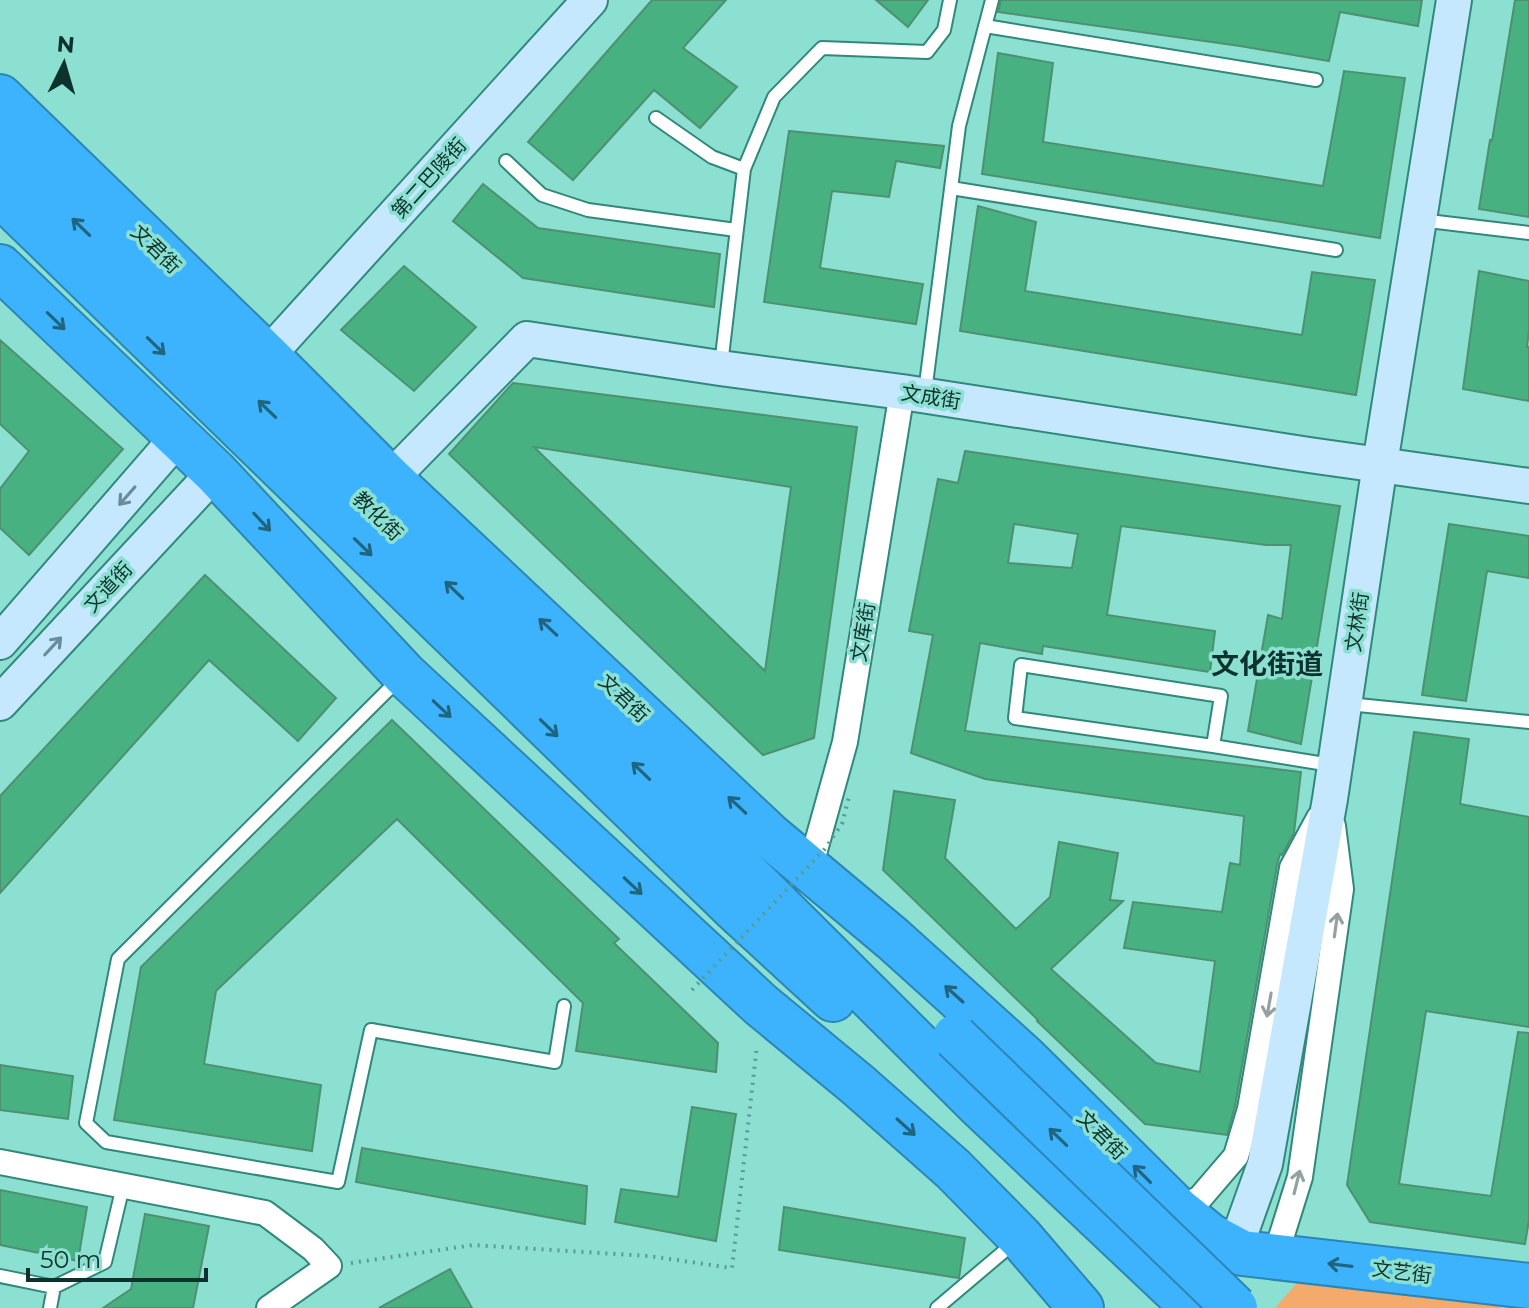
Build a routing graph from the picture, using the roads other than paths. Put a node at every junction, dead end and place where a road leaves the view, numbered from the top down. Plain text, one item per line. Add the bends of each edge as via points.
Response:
1 (590, 0) edge
2 (950, 0) edge
3 (992, 0) edge
4 (1454, 0) edge
5 (985, 26) junction
6 (1316, 80) dead end
7 (0, 97) edge
8 (656, 118) dead end
9 (0, 149) edge
10 (506, 161) dead end
11 (744, 169) junction
12 (951, 188) junction
13 (0, 194) edge
14 (1420, 220) junction
15 (736, 230) junction
16 (1529, 233) edge
17 (1336, 250) dead end
18 (0, 267) edge
19 (267, 356) junction
20 (720, 368) junction
21 (913, 394) junction
22 (178, 437) junction
23 (1380, 464) junction
24 (215, 472) junction
25 (390, 479) junction
26 (1529, 486) edge
27 (0, 642) edge
28 (404, 674) junction
29 (0, 703) edge
30 (1345, 703) junction
31 (1529, 722) edge
32 (1213, 746) junction
33 (1334, 765) junction
34 (1330, 799) junction
35 (770, 836) junction
36 (810, 868) junction
37 (746, 896) junction
38 (910, 998) junction
39 (564, 1006) dead end
40 (858, 1085) junction
41 (0, 1162) edge
42 (123, 1186) junction
43 (1178, 1210) junction
44 (1020, 1237) junction
45 (1257, 1248) junction
46 (0, 1276) edge
47 (54, 1287) junction
48 (1518, 1293) edge
49 (946, 1305) edge
50 (50, 1308) edge
51 (269, 1308) edge
52 (1081, 1308) edge
53 (1155, 1308) edge
54 (1194, 1308) edge
55 (1235, 1308) edge

1 - 19 street, 第二巴陵街
2 - 11 lane via 944,30 927,52 822,48 774,97
3 - 5 lane
4 - 14 street, 文林街
5 - 6 lane
5 - 12 lane via 959,126
7 - 19 highway, 文君街
8 - 11 lane via 712,157
37 -> 9 highway, 教化街
10 - 15 lane via 542,195 588,210
11 - 15 lane
12 - 17 lane
12 - 21 lane
13 -> 37 highway, 教化街
14 - 16 lane
14 - 23 street, 文林街
15 - 20 lane
18 -> 22 highway
19 - 25 highway, 文君街
20 - 21 street, 文成街
20 - 25 street, 文成街 via 527,339
21 - 23 street, 文成街
21 - 36 street, 文库街 via 845,742
22 - 24 highway
22 -> 27 street
23 - 26 street, 文成街
23 - 30 street, 文林街
24 -> 28 highway
29 -> 24 street, 文道街
35 -> 25 highway, 文君街
28 - 39 lane via 118,959 86,1123 106,1142 338,1182 371,1030 555,1062
28 -> 40 highway via 761,1005
30 - 31 lane
30 - 33 street, 文林街
32 - 32 lane via 1015,718 1021,665 1221,696
32 - 33 lane
33 - 34 street, 文林街
34 -> 43 street via 1292,868 1250,1109 1236,1156 1200,1198
34 - 45 street, 文林街 via 1265,1164
35 - 36 highway, 文君街
35 - 38 highway
43 -> 36 highway, 文君街 via 1025,1058
37 - 38 highway
37 - 40 highway
37 - 53 highway
37 - 54 highway
55 -> 38 highway, bridge
40 -> 44 highway
41 - 42 street
42 - 47 lane via 105,1262
42 - 51 street via 265,1213 313,1249 329,1266
43 - 45 highway, 文君街 via 1242,1253
44 - 49 lane
44 - 52 highway
48 -> 45 highway, 文艺街
46 - 47 lane
47 - 50 lane

